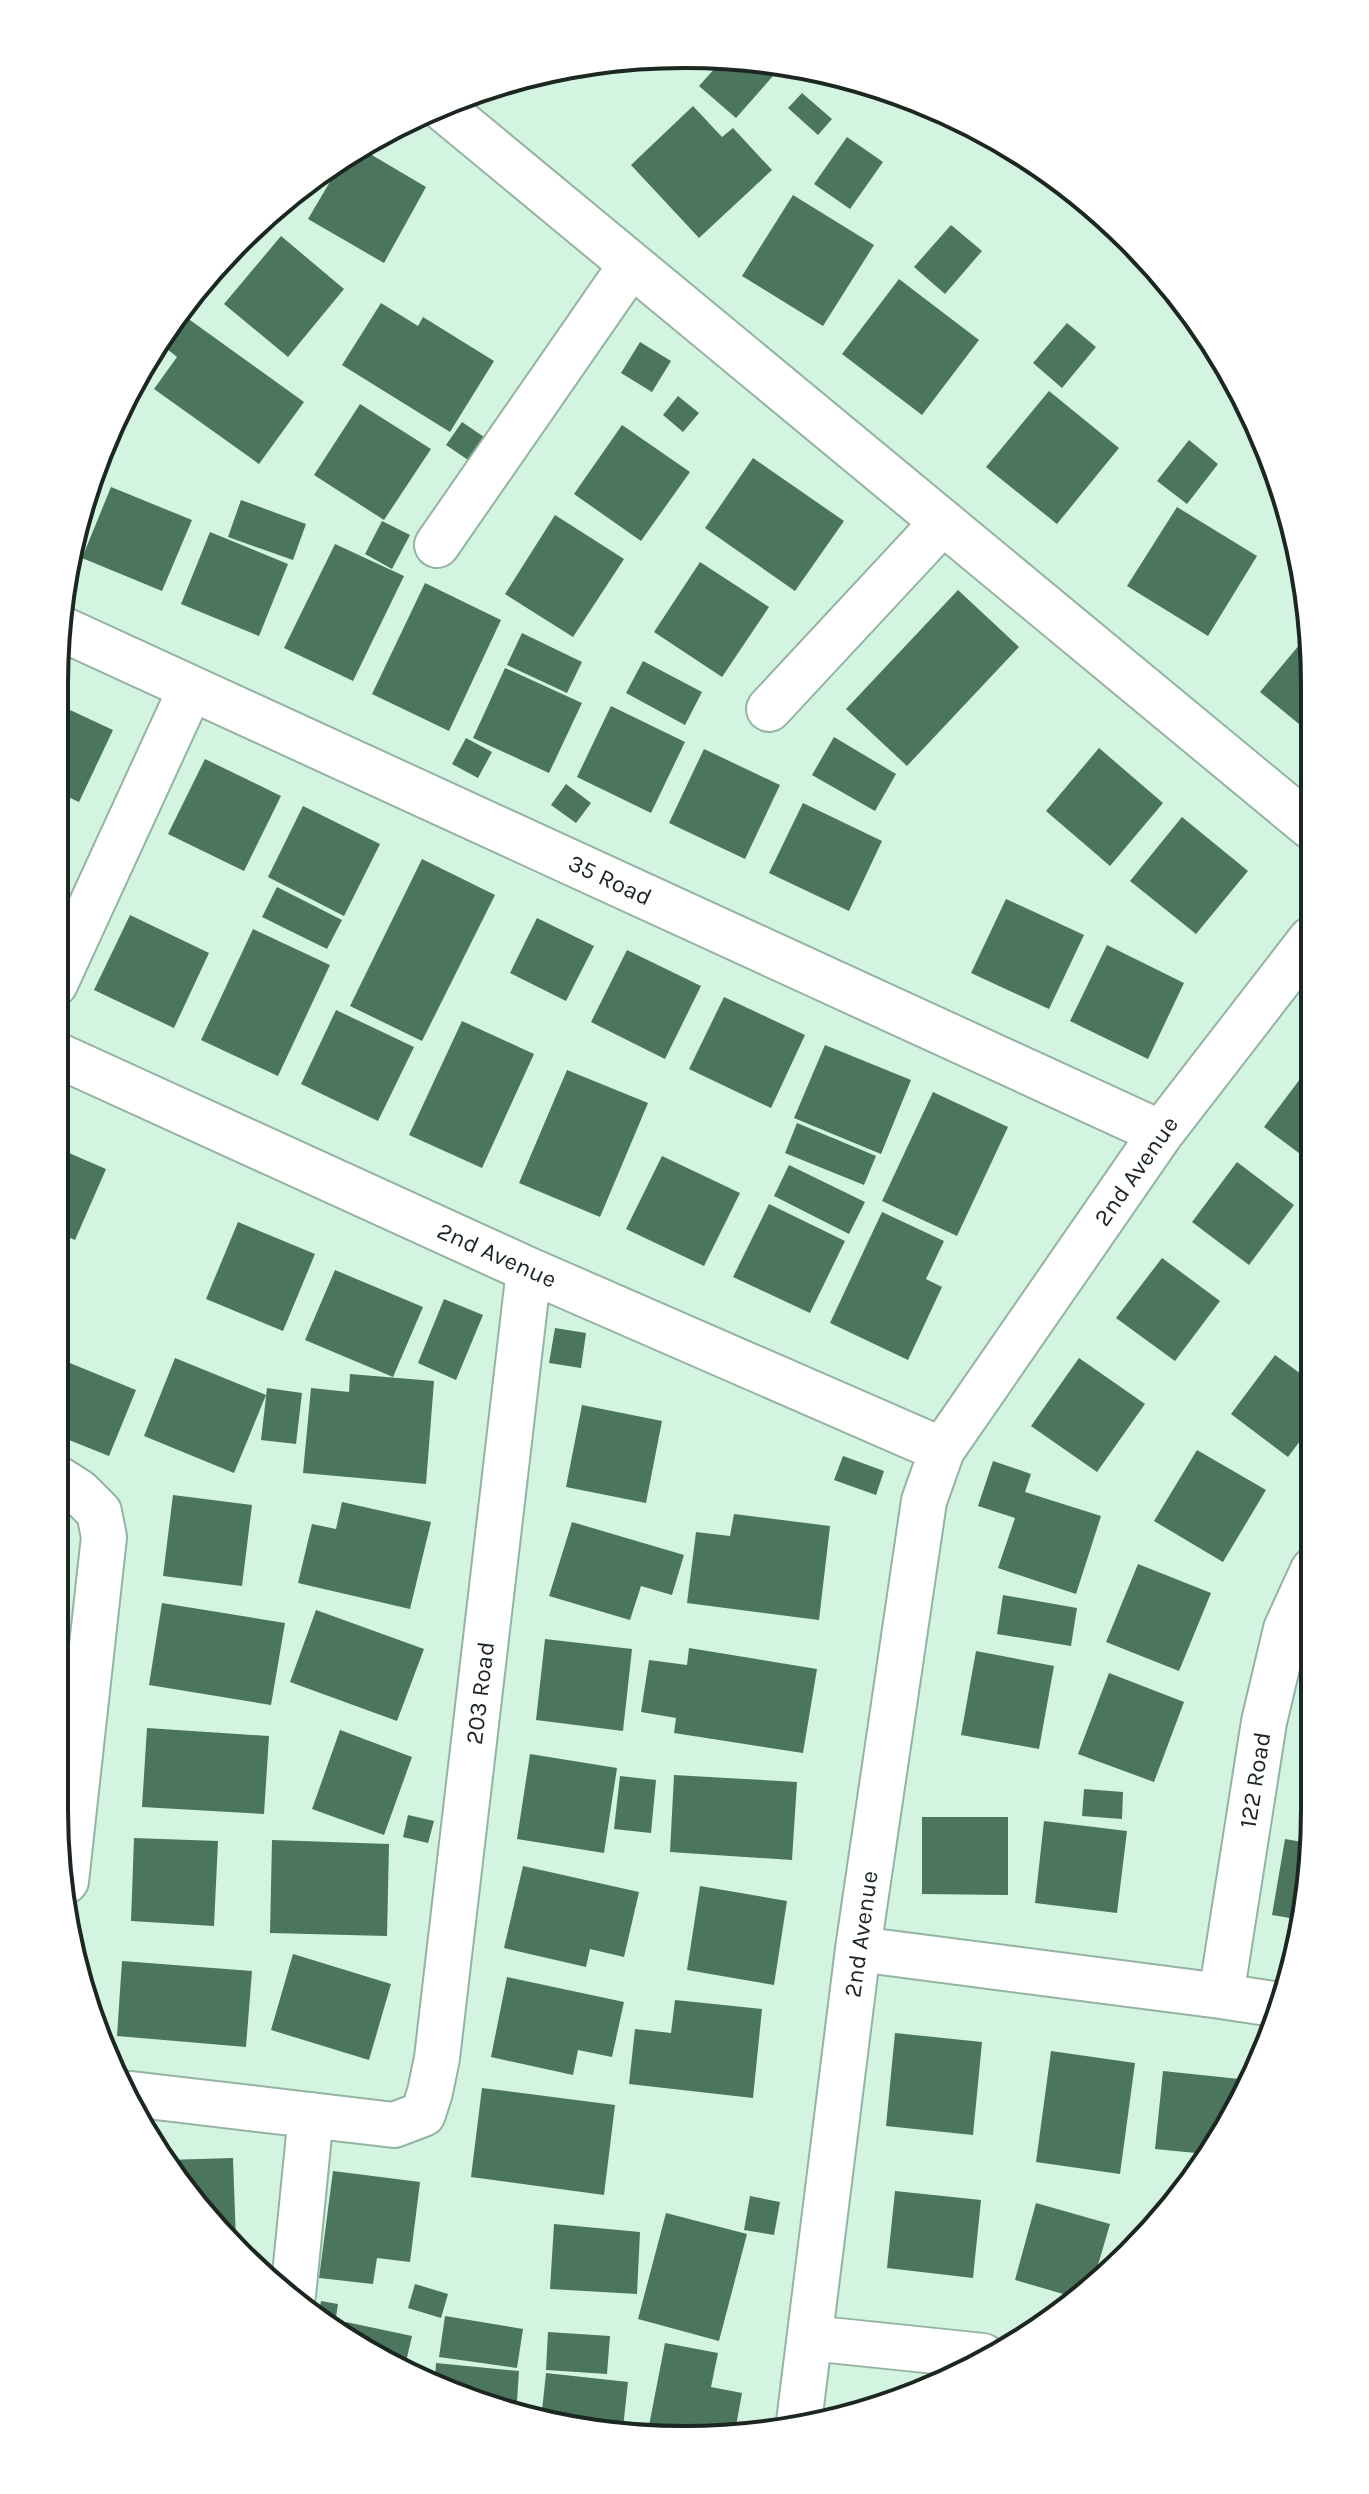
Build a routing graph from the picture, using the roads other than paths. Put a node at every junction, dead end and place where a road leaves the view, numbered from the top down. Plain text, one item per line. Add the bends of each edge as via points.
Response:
1 (450, 115) edge
2 (631, 265) junction
3 (943, 522) junction
4 (437, 545) dead end
5 (70, 633) edge
6 (191, 688) junction
7 (769, 709) dead end
8 (1301, 819) edge
9 (1301, 952) edge
10 (68, 956) edge
11 (68, 1060) edge
12 (1161, 1133) junction
13 (529, 1270) junction
14 (942, 1450) junction
15 (68, 1485) edge
16 (1301, 1596) edge
17 (69, 1852) edge
18 (858, 1949) junction
19 (1221, 1996) junction
20 (1269, 2003) edge
21 (139, 2095) edge
22 (311, 2115) junction
23 (294, 2286) edge
24 (810, 2338) junction
25 (971, 2355) edge
26 (800, 2415) edge

1 - 2 street
2 - 3 street
2 - 4 street
3 - 7 street
3 - 8 street
5 - 6 street, 35 Road
6 - 10 street
6 - 12 street, 35 Road
9 - 12 street, 2nd Avenue
11 - 13 street, 2nd Avenue
12 - 14 street, 2nd Avenue
13 - 14 street, 2nd Avenue
13 - 22 street, 203 Road via 430,2092 423,2114 394,2125
14 - 18 street, 2nd Avenue via 924,1501
15 - 17 street via 99,1512 104,1537
16 - 19 street, 122 Road via 1286,1629 1264,1722
18 - 19 street
18 - 24 street, 2nd Avenue
19 - 20 street
21 - 22 street
22 - 23 street
24 - 25 street
24 - 26 street, 2nd Avenue

